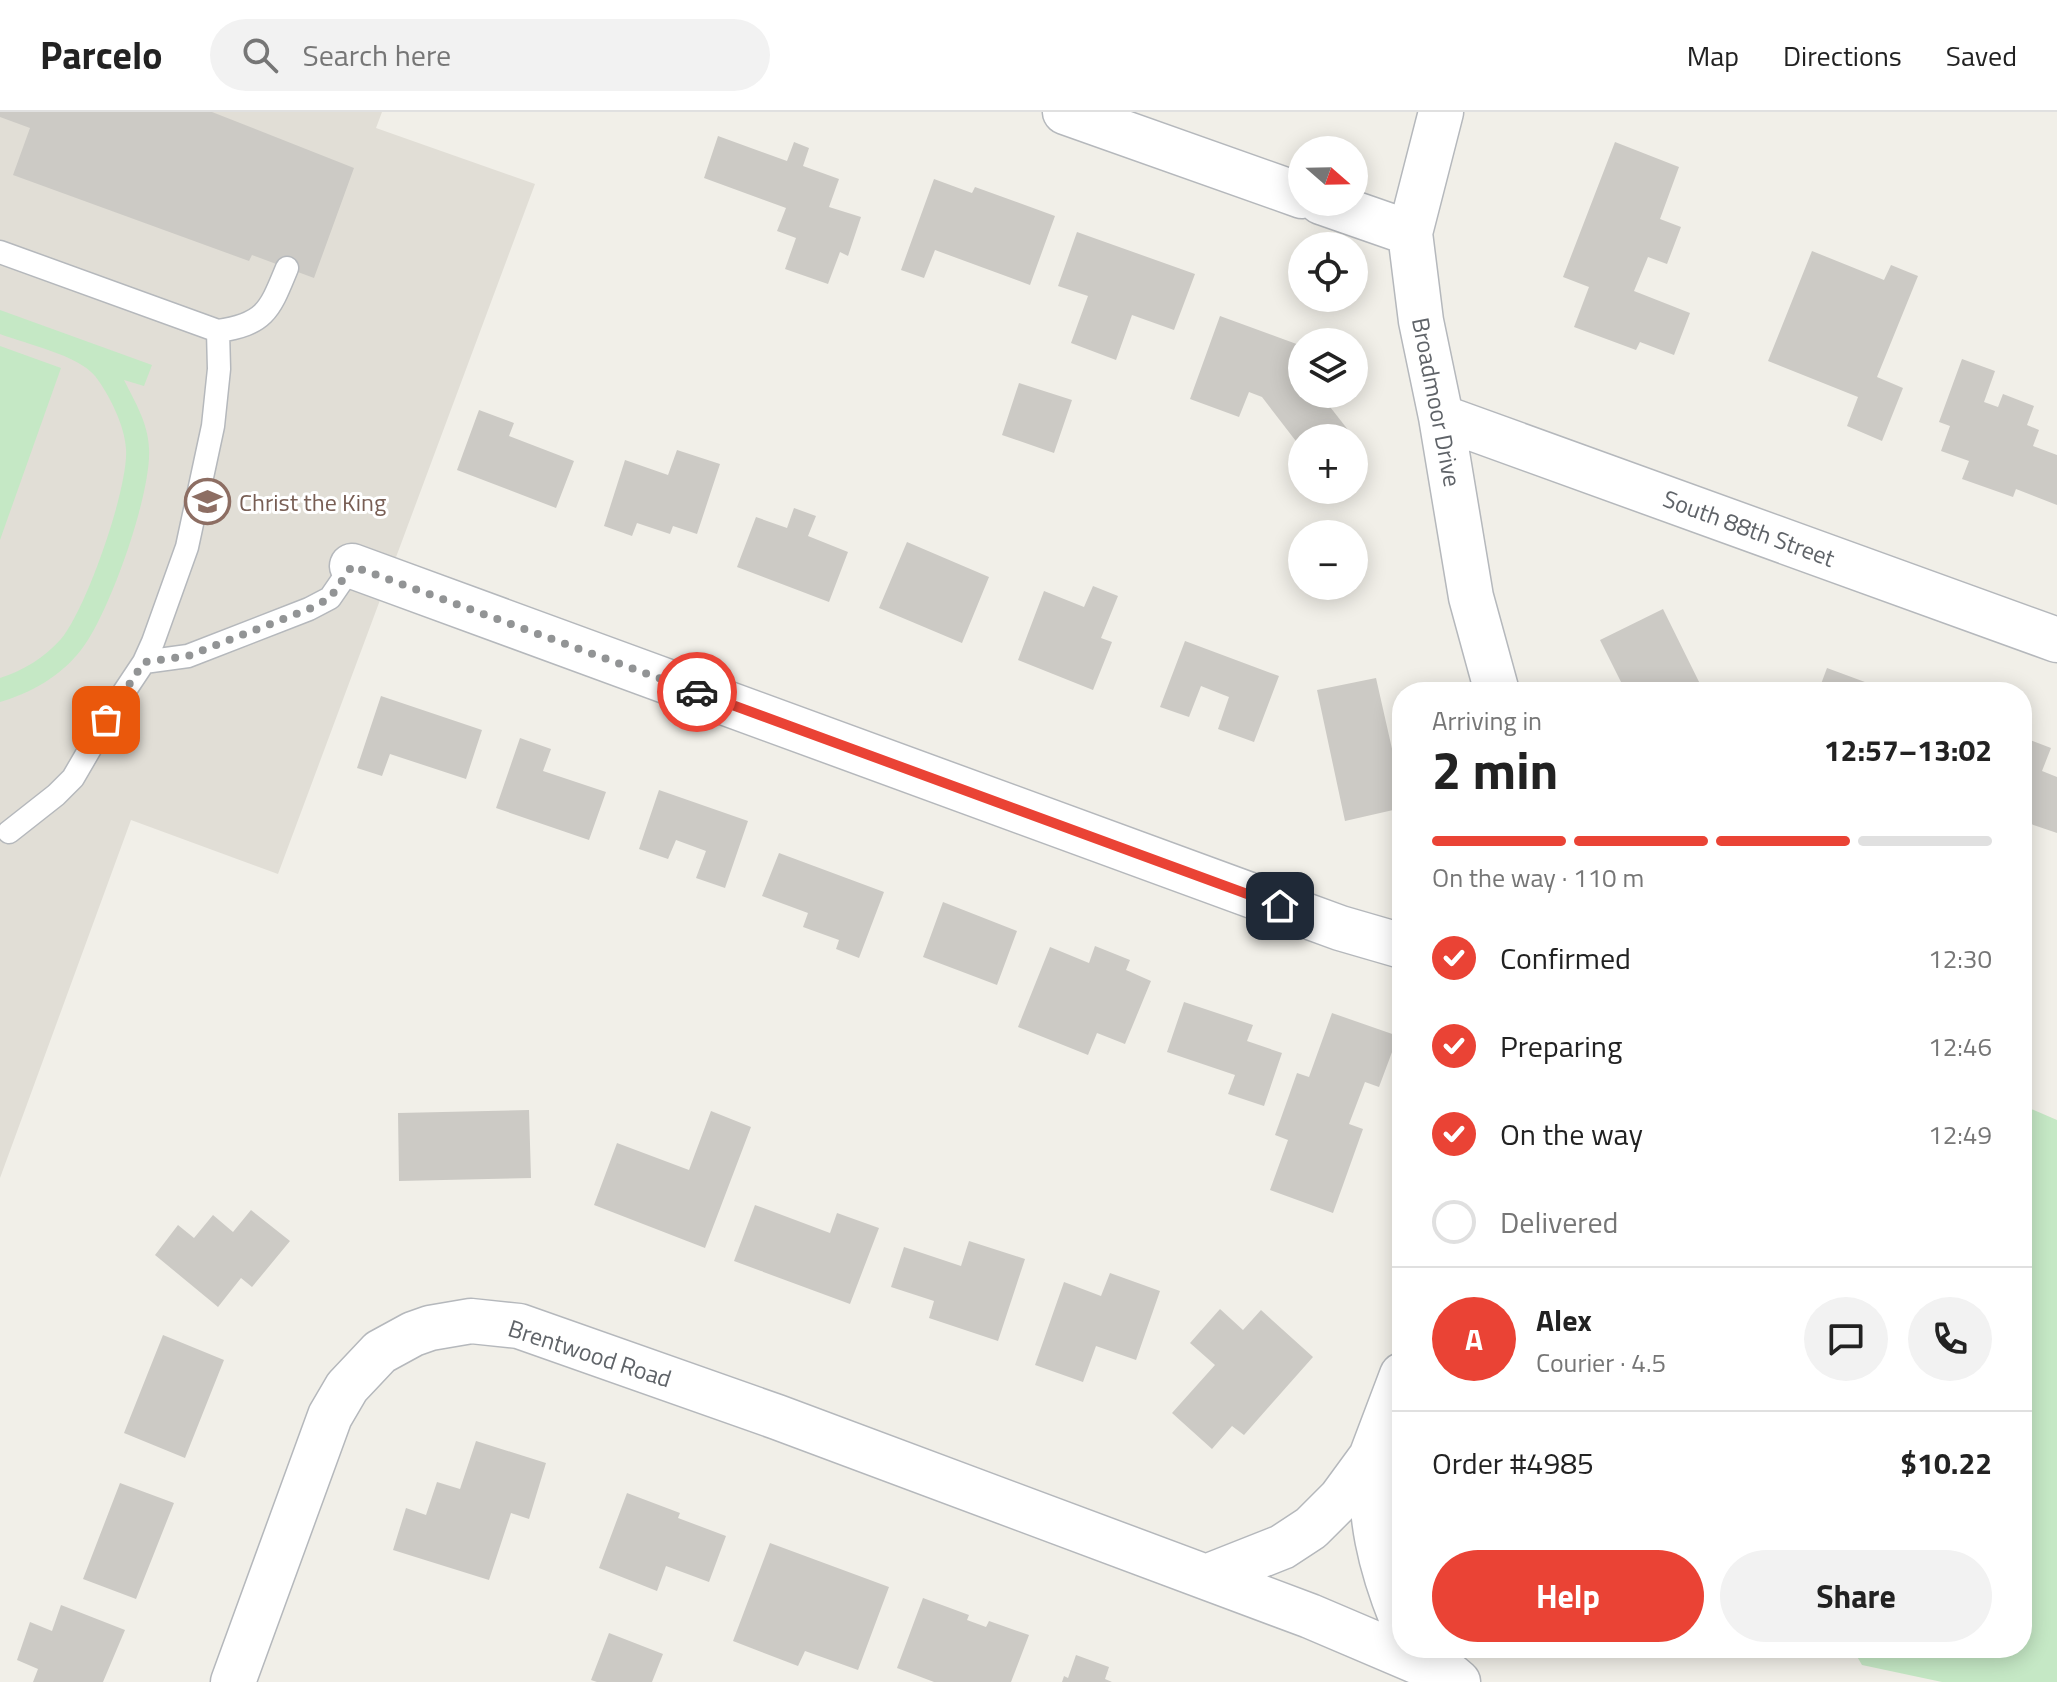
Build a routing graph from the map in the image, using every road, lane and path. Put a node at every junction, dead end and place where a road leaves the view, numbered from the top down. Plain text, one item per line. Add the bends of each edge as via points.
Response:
1 (1065, 112) edge
2 (1441, 112) edge
3 (1288, 191) edge
4 (1361, 216) edge
5 (1410, 233) junction
6 (0, 252) edge
7 (287, 268) dead end
8 (218, 331) junction
9 (1441, 417) junction
10 (352, 566) joint
11 (2057, 640) edge
12 (144, 662) junction
13 (1494, 682) edge
14 (9, 832) dead end
15 (1392, 943) edge
16 (1392, 1401) edge
17 (1371, 1457) junction
18 (1206, 1577) junction
19 (1392, 1596) edge
20 (1392, 1649) edge
21 (1415, 1658) edge
22 (1435, 1666) edge
23 (233, 1682) edge

1 - 3 street
2 - 5 street, Broadmoor Drive
4 - 5 street
5 - 9 street, Broadmoor Drive
6 - 8 lane
7 - 8 lane via 263,316
8 - 12 lane via 213,426 187,547
9 - 11 street, South 88th Street
9 - 13 street, Broadmoor Drive via 1471,597
10 - 12 lane via 330,598 309,609 188,656
10 - 15 street
12 - 14 lane via 73,778
16 - 17 street
17 - 18 street via 1311,1528 1282,1547
17 - 19 street via 1377,1545
18 - 20 street
18 - 23 street, Brentwood Road via 519,1326 471,1321 413,1334 380,1352 347,1387 330,1416
21 - 22 street

